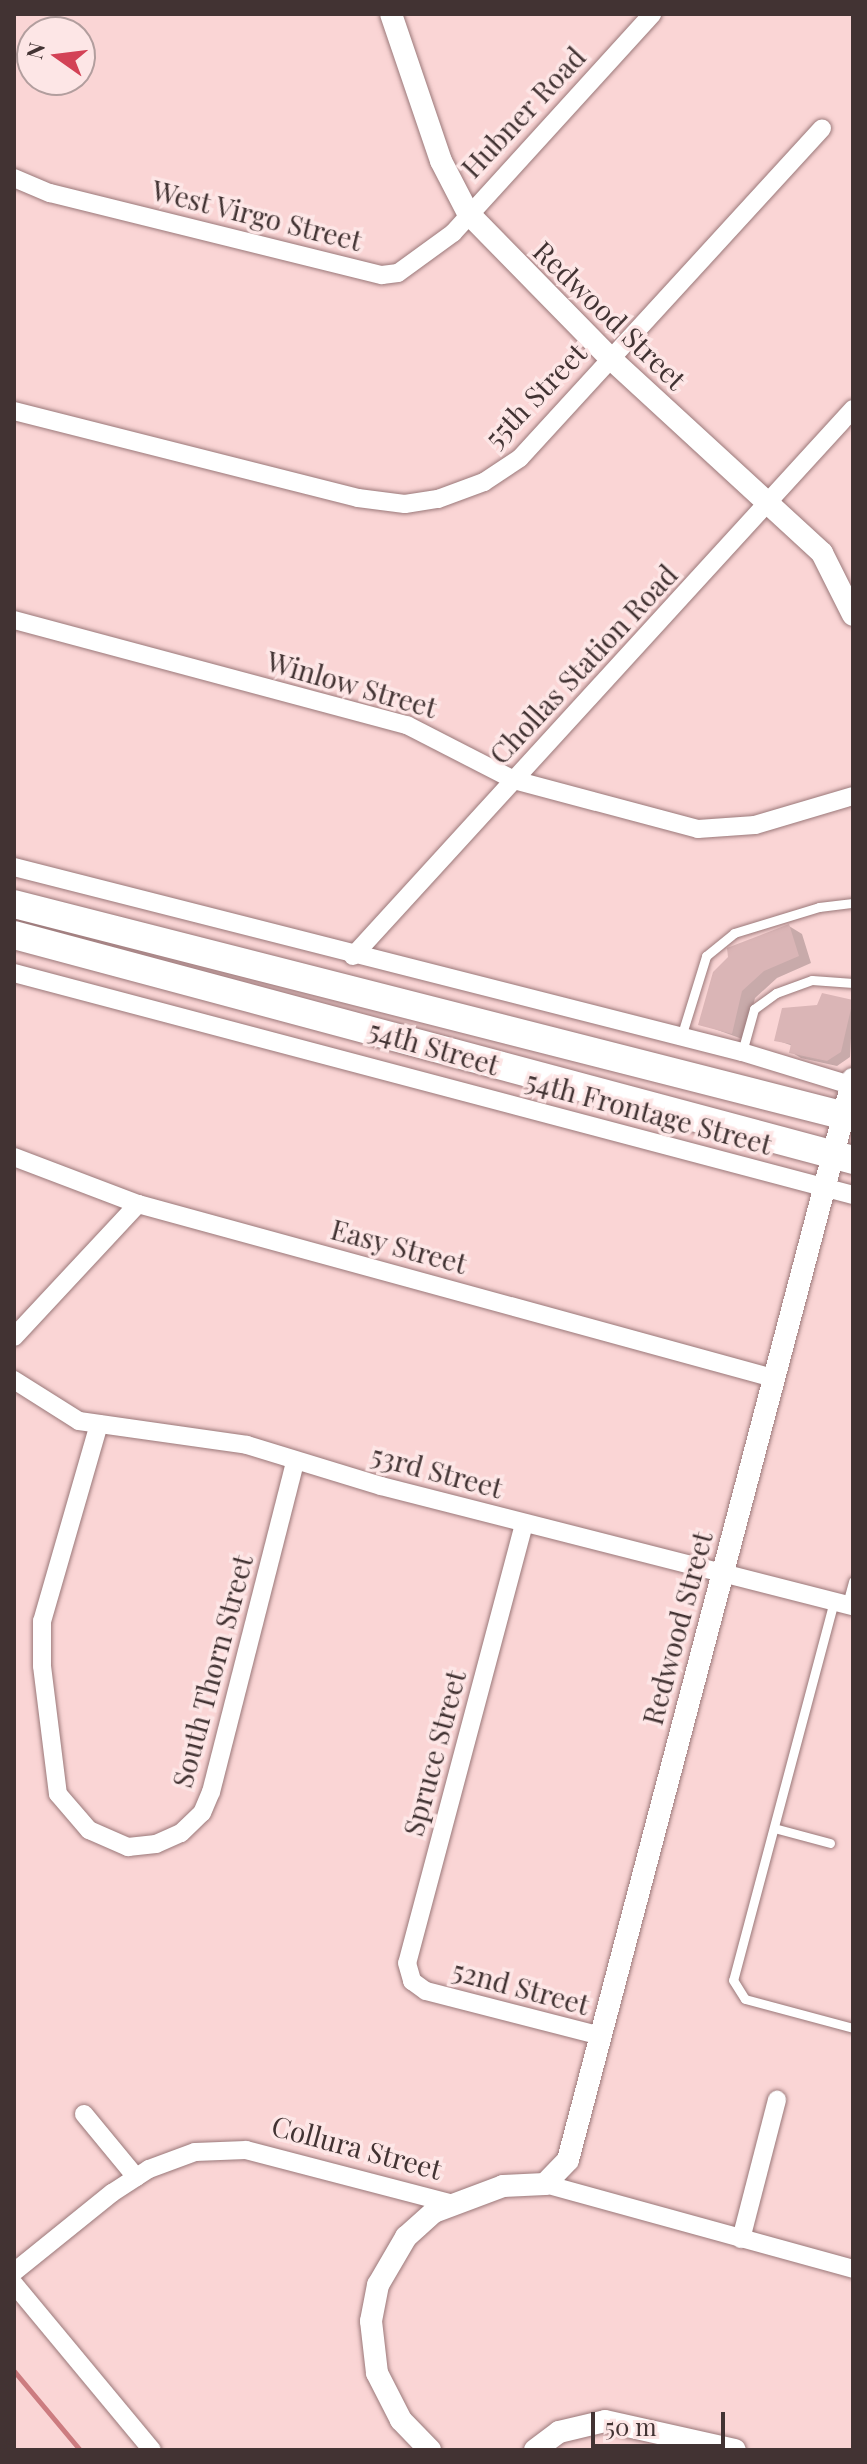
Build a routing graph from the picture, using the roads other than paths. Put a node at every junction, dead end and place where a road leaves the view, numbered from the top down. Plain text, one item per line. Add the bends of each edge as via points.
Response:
1 (391, 14) edge
2 (652, 14) edge
3 (822, 128) dead end
4 (14, 178) edge
5 (468, 213) junction
6 (610, 358) junction
7 (853, 409) edge
8 (14, 411) edge
9 (769, 505) junction
10 (853, 615) edge
11 (14, 620) edge
12 (514, 780) junction
13 (853, 796) edge
14 (14, 867) edge
15 (853, 903) edge
16 (14, 904) edge
17 (14, 935) edge
18 (353, 956) junction
19 (14, 973) edge
20 (853, 983) edge
21 (681, 1037) junction
22 (742, 1052) junction
23 (852, 1083) edge
24 (848, 1117) edge
25 (14, 1157) edge
26 (843, 1157) edge
27 (824, 1188) junction
28 (853, 1195) edge
29 (138, 1204) junction
30 (14, 1337) edge
31 (773, 1378) junction
32 (14, 1380) edge
33 (99, 1424) junction
34 (295, 1462) junction
35 (524, 1524) junction
36 (722, 1572) junction
37 (853, 1581) edge
38 (845, 1604) edge
39 (774, 1828) junction
40 (830, 1843) dead end
41 (426, 1991) joint
42 (853, 2028) edge
43 (601, 2036) junction
44 (777, 2100) dead end
45 (84, 2114) dead end
46 (136, 2177) junction
47 (545, 2184) junction
48 (450, 2203) junction
49 (741, 2239) junction
50 (853, 2269) edge
51 (14, 2272) edge
52 (14, 2284) edge
53 (152, 2450) edge
54 (430, 2450) edge
55 (535, 2450) edge
56 (735, 2450) edge

1 - 5 street, Redwood Street via 441,161
2 - 5 street, Hubner Road
3 - 6 street, 55th Street
4 - 5 street, West Virgo Street via 50,193 382,275 398,273 453,233
5 - 6 street, Redwood Street
6 - 8 street, 55th Street via 520,458 484,482 405,504 358,498
6 - 9 street, Redwood Street
7 - 9 street, Chollas Station Road
9 - 10 street, Redwood Street via 822,553
9 - 12 street, Chollas Station Road
11 - 12 street, Winlow Street via 407,725
12 - 13 street, Winlow Street via 698,829 755,825
12 - 18 street, Chollas Station Road
14 - 18 street
15 - 21 lane via 819,907 734,933 706,956
16 - 24 main road, 54th Street
17 - 26 main road, 54th Street
18 - 21 street
19 - 27 street, 54th Frontage Street
20 - 22 lane via 812,980 776,993 754,1009
21 - 22 street
22 - 23 street
23 - 24 street, Redwood Street
24 - 26 street, Redwood Street
25 - 29 street, Easy Street
26 - 27 street, Redwood Street
27 - 28 street, 54th Frontage Street
27 - 31 street, Redwood Street
29 - 30 street
29 - 31 street, Easy Street
31 - 36 street, Redwood Street
32 - 33 street, 53rd Street via 57,1411
33 - 34 street, 53rd Street via 247,1445
33 - 34 street, South Thorn Street via 42,1621 42,1666 58,1794 89,1830 128,1847 156,1844 181,1833 202,1813
34 - 35 street, 53rd Street
35 - 36 street, 53rd Street
35 - 41 street, Spruce Street via 407,1963 412,1981
36 - 38 street, 53rd Street
36 - 43 street, Redwood Street
37 - 38 lane
38 - 39 lane
39 - 40 lane
39 - 42 lane via 733,1980 745,1999
41 - 43 street, 52nd Street
43 - 47 street, Redwood Street via 568,2160
44 - 49 street
45 - 46 street
46 - 48 street, Collura Street via 195,2152 246,2150
46 - 51 street, Collura Street
47 - 48 street, Collura Street via 503,2186
47 - 49 street, Collura Street
48 - 54 street via 419,2223 395,2252 378,2285 371,2321 373,2356 383,2390 401,2420
49 - 50 street, Collura Street
52 - 53 street
55 - 56 street via 559,2432 605,2421

